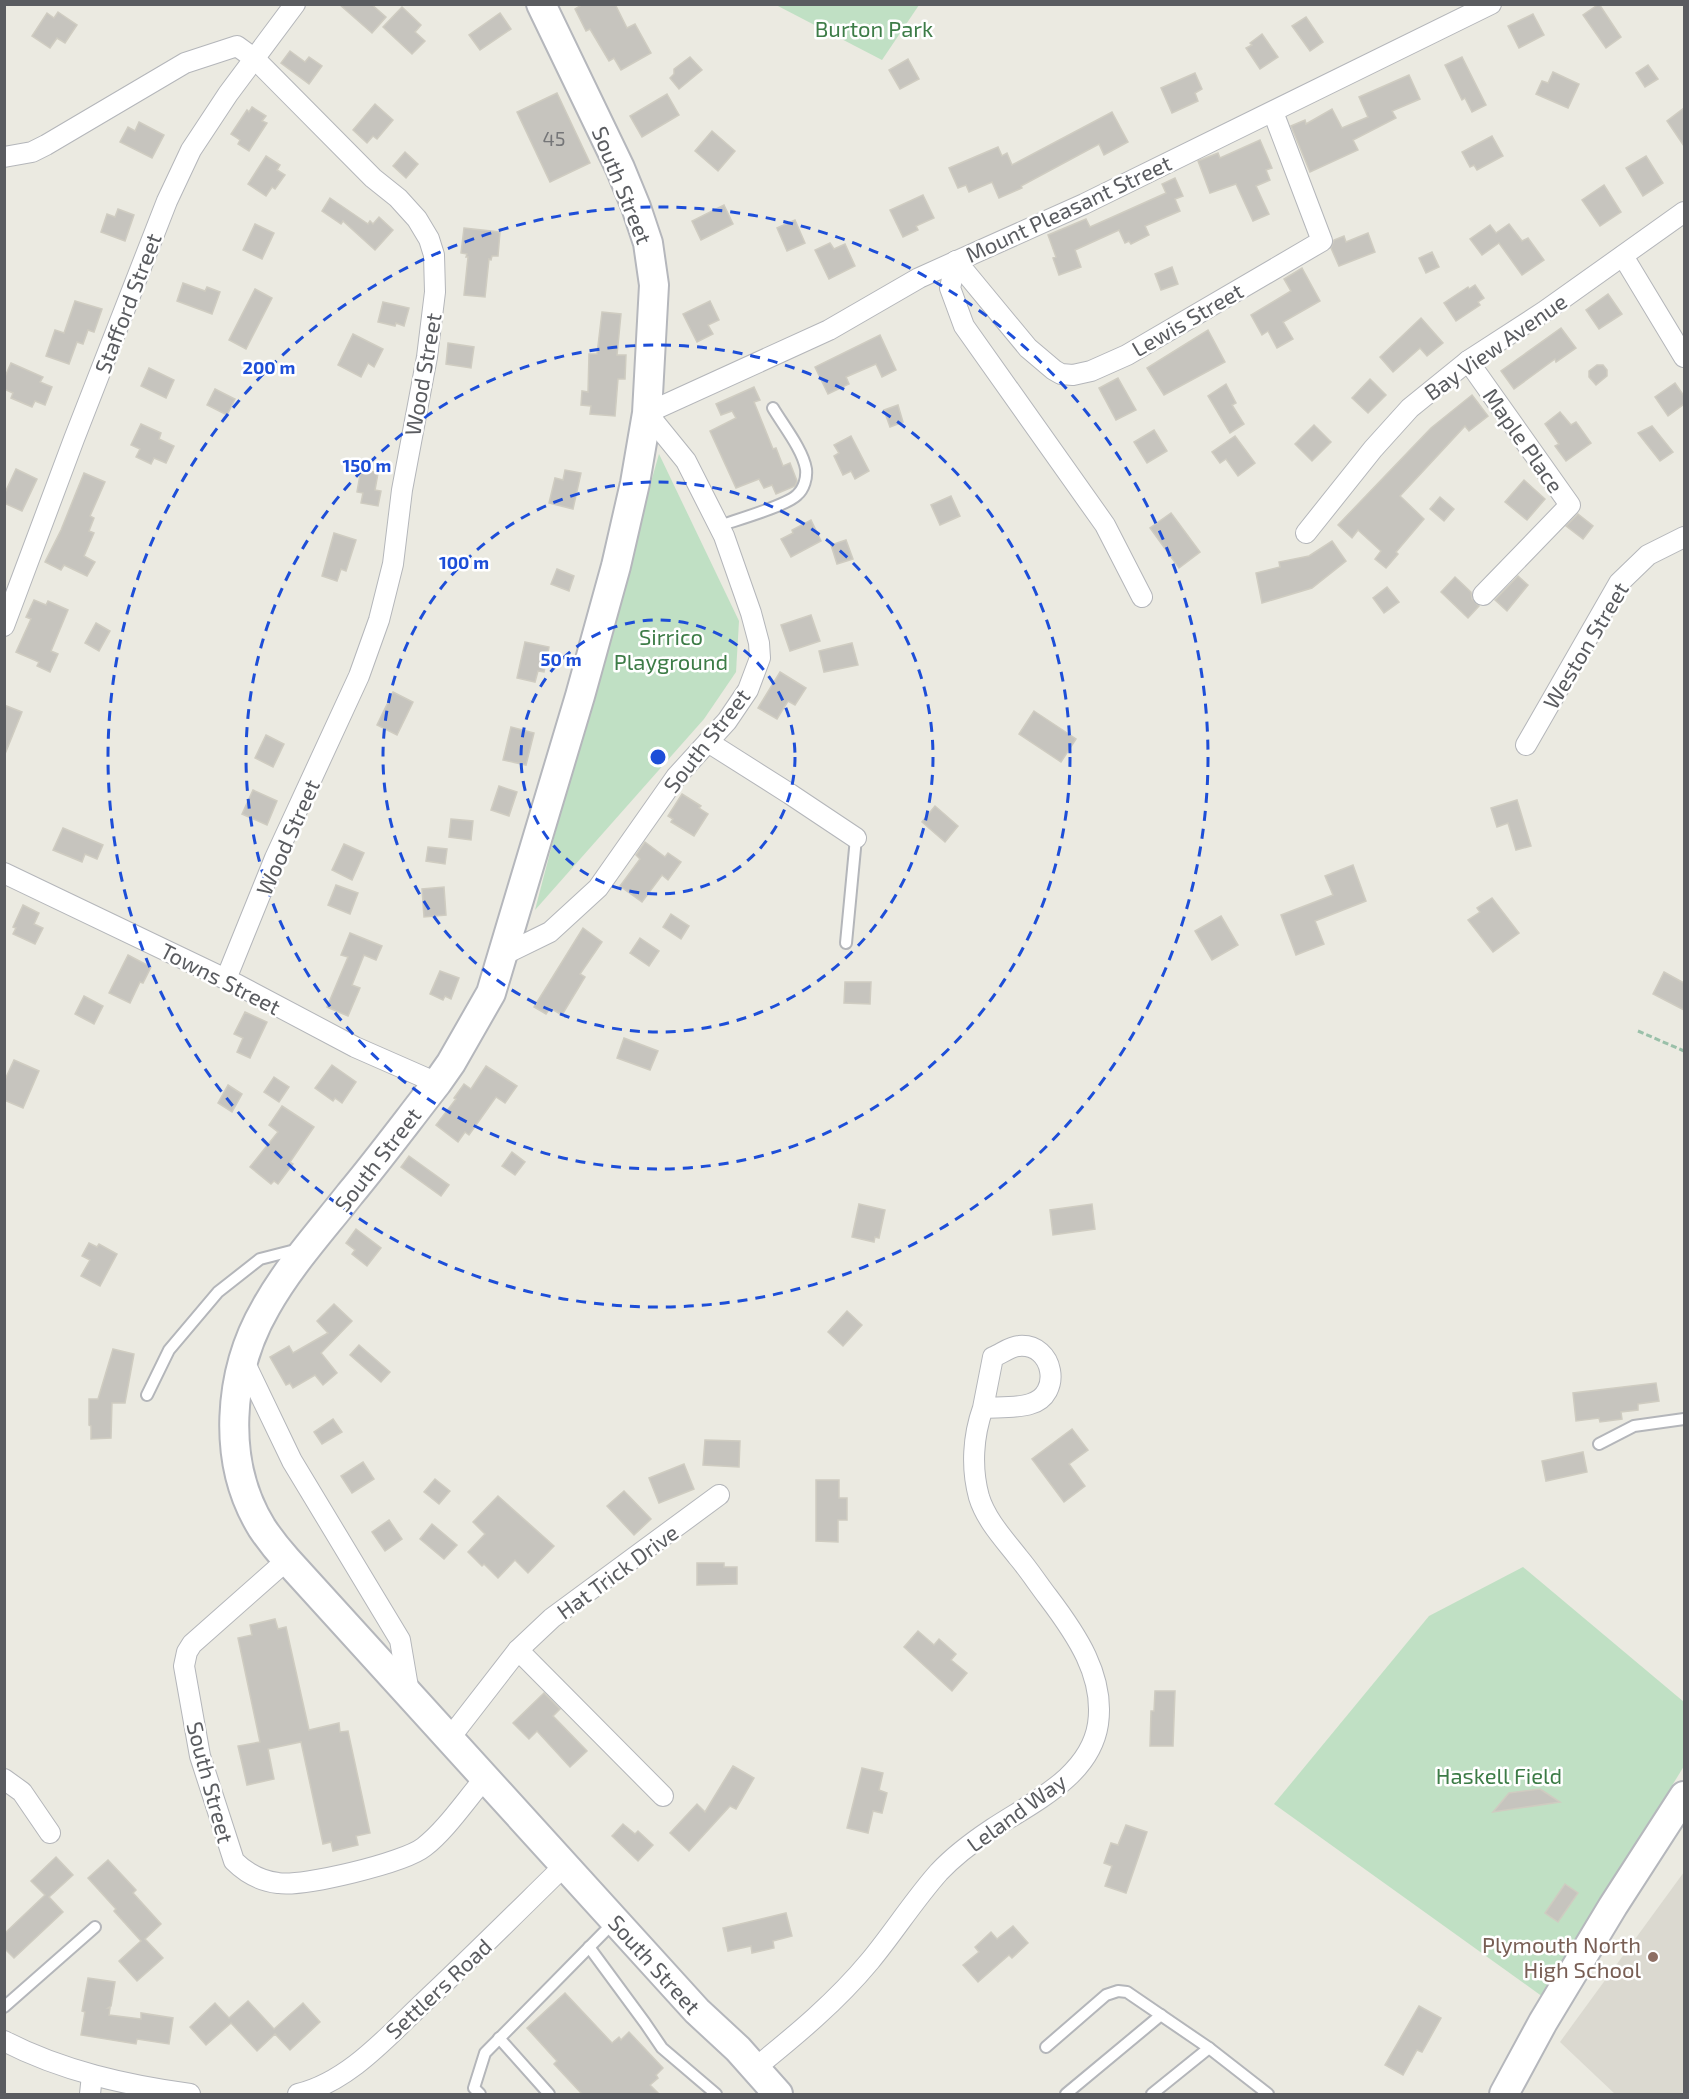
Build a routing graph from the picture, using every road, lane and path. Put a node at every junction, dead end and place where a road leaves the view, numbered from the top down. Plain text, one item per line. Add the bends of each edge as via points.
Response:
1 (295, 4) edge
2 (541, 4) edge
3 (1486, 6) edge
4 (255, 59) junction
5 (1273, 112) junction
6 (4, 157) edge
7 (1684, 212) edge
8 (1623, 256) junction
9 (956, 261) junction
10 (1684, 357) edge
11 (1468, 361) junction
12 (773, 408) dead end
13 (647, 413) junction
14 (719, 526) junction
15 (1306, 533) dead end
16 (1684, 537) edge
17 (1483, 595) dead end
18 (1142, 597) dead end
19 (4, 626) edge
20 (708, 742) junction
21 (1526, 745) dead end
22 (856, 838) joint
23 (4, 873) edge
24 (846, 943) dead end
25 (503, 955) junction
26 (226, 979) junction
27 (1638, 1031) dead end
28 (1684, 1051) edge
29 (437, 1083) junction
30 (308, 1246) junction
31 (243, 1359) junction
32 (147, 1395) dead end
33 (983, 1408) dead end
34 (1684, 1419) edge
35 (1599, 1444) dead end
36 (719, 1495) dead end
37 (287, 1560) junction
38 (518, 1650) junction
39 (410, 1696) junction
40 (449, 1739) junction
41 (485, 1778) junction
42 (4, 1779) edge
43 (663, 1797) dead end
44 (1684, 1797) edge
45 (50, 1833) dead end
46 (565, 1865) junction
47 (615, 1920) junction
48 (95, 1927) dead end
49 (589, 1947) junction
50 (4, 2007) edge
51 (1161, 2015) junction
52 (499, 2038) junction
53 (4, 2041) edge
54 (1046, 2048) dead end
55 (1209, 2048) junction
56 (754, 2069) junction
57 (91, 2085) edge
58 (188, 2094) edge
59 (298, 2094) edge
60 (480, 2094) edge
61 (549, 2094) edge
62 (716, 2094) edge
63 (778, 2094) edge
64 (1066, 2094) edge
65 (1152, 2094) edge
66 (1268, 2094) edge
67 (1504, 2094) edge

1 - 4 street, Stafford Street
2 - 13 street, South Street via 620,168 648,243 654,285
3 - 5 street, Mount Pleasant Street
4 - 6 street via 237,46 185,63 46,145
4 - 19 street, Stafford Street via 191,150 166,201
4 - 26 street, Wood Street via 417,219 434,255 435,292 393,564 379,620 359,676
5 - 9 street, Mount Pleasant Street
5 - 9 street, Lewis Street via 1323,241 1127,355 1079,375 1054,370 1028,348
7 - 8 street, Bay View Avenue
8 - 10 street
8 - 11 street, Bay View Avenue
9 - 13 street, Mount Pleasant Street via 829,330
9 - 18 street via 950,288 964,326 1105,525
11 - 15 street, Bay View Avenue via 1410,408
11 - 17 street, Maple Place via 1570,505
12 - 14 lane via 806,469 804,485 797,496
13 - 14 street, South Street via 687,461
13 - 25 street, South Street via 616,566
14 - 20 street, South Street via 751,613 760,658 748,690
16 - 21 street, Weston Street via 1648,555 1619,583
20 - 22 street
20 - 25 street, South Street via 676,777 598,888 550,932
22 - 24 lane
23 - 26 street, Towns Street
25 - 29 street, South Street via 491,993
26 - 29 street, Towns Street via 355,1047
27 - 28 path
29 - 30 street, South Street
30 - 31 street, South Street via 266,1307
30 - 32 lane via 260,1259 218,1292 169,1350
31 - 37 street, South Street via 234,1409 242,1480 261,1527
31 - 39 street via 292,1461 400,1640
33 - 56 street, Leland Way via 976,1427 974,1455 979,1498 996,1532 1063,1617 1084,1651 1097,1688 1099,1713 1095,1736 1082,1760 1055,1788 992,1829 941,1870 846,1988
34 - 35 lane via 1634,1426
36 - 38 street, Hat Trick Drive via 552,1618
37 - 39 street, South Street
37 - 41 street, South Street via 192,1644 185,1660 200,1756 234,1861 257,1879 280,1884 308,1883 403,1858 434,1838
38 - 40 street, Hat Trick Drive
38 - 43 street
39 - 40 street, South Street
40 - 41 street, South Street
41 - 46 street, South Street
42 - 45 street via 22,1792
44 - 67 street via 1613,1906
46 - 47 street, South Street
46 - 59 street, Settlers Road via 368,2054 314,2091
47 - 49 lane
47 - 56 street, South Street
48 - 50 lane
49 - 52 lane
49 - 62 lane via 662,2048
51 - 54 lane via 1127,1992 1118,1991 1106,1995
51 - 55 lane
51 - 64 lane
52 - 60 lane via 485,2053 474,2088
52 - 61 lane
53 - 57 street
55 - 65 lane
55 - 66 lane
56 - 63 street, South Street
57 - 58 street

